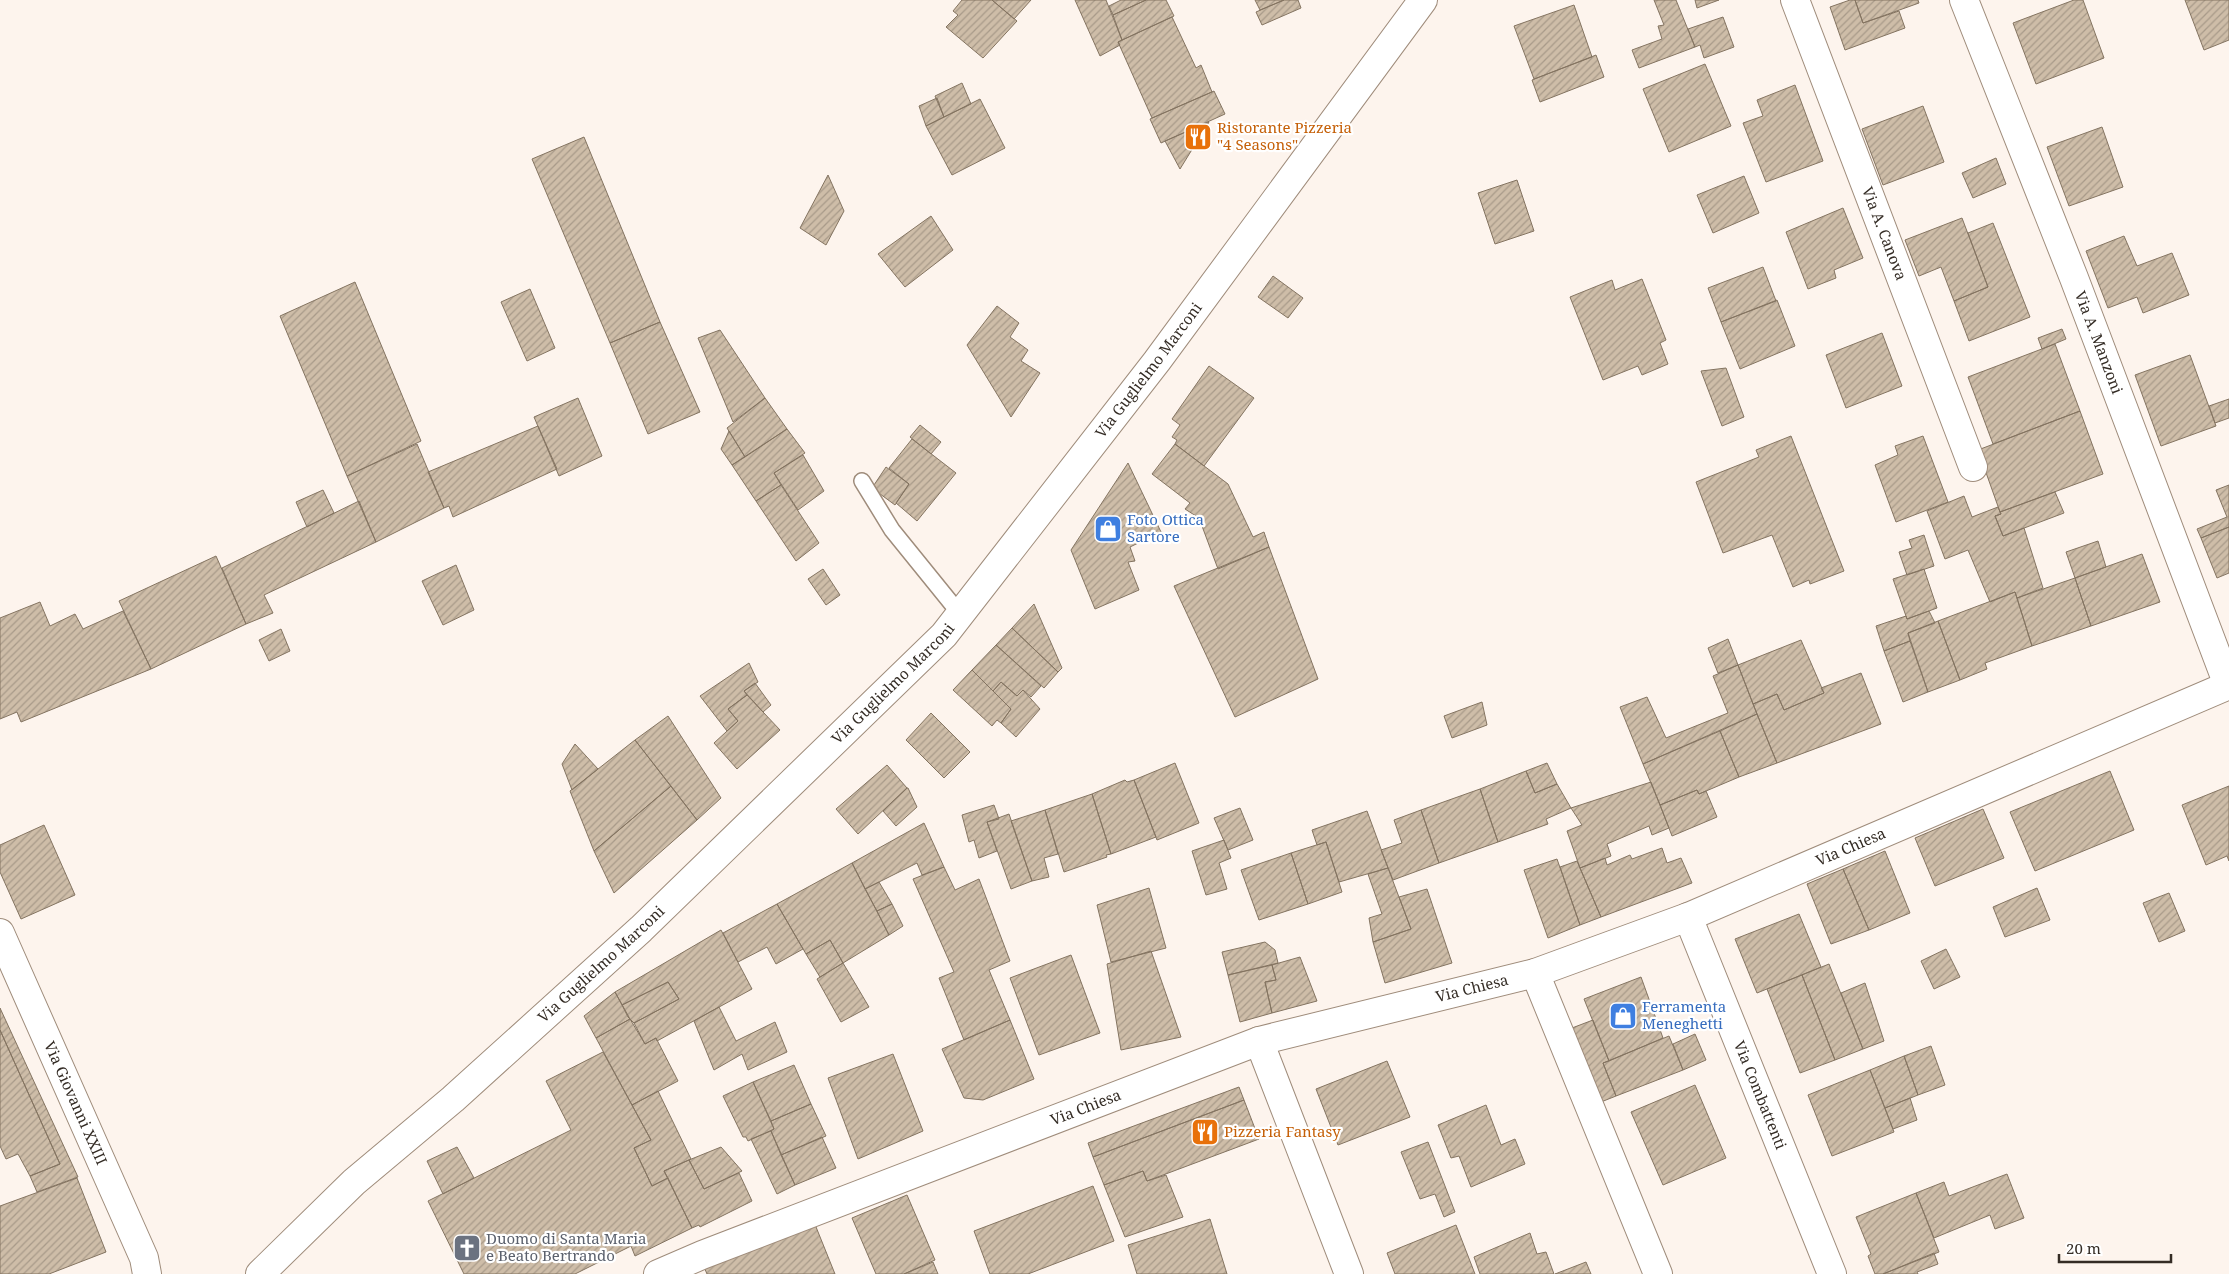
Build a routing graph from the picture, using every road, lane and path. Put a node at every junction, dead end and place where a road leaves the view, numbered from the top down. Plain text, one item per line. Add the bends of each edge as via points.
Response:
1 (1423, 0) edge
2 (1795, 0) edge
3 (1964, 0) edge
4 (1973, 467) dead end
5 (862, 481) dead end
6 (960, 614) junction
7 (2229, 685) edge
8 (1688, 917) junction
9 (0, 933) edge
10 (1535, 973) junction
11 (1259, 1041) junction
12 (147, 1274) edge
13 (260, 1274) edge
14 (658, 1274) edge
15 (1349, 1274) edge
16 (1658, 1274) edge
17 (1832, 1274) edge

1 - 6 street, Via Guglielmo Marconi via 1156,361
2 - 4 street, Via A. Canova
3 - 7 street, Via A. Manzoni
5 - 6 lane via 892,530
6 - 13 street, Via Guglielmo Marconi via 944,635 642,929 453,1099 354,1182
7 - 8 street, Via Chiesa
8 - 10 street, Via Chiesa
8 - 17 street, Via Combattenti
9 - 12 street, Via Giovanni XXIII via 144,1258
10 - 11 street, Via Chiesa
10 - 16 street
11 - 14 street, Via Chiesa
11 - 15 street

